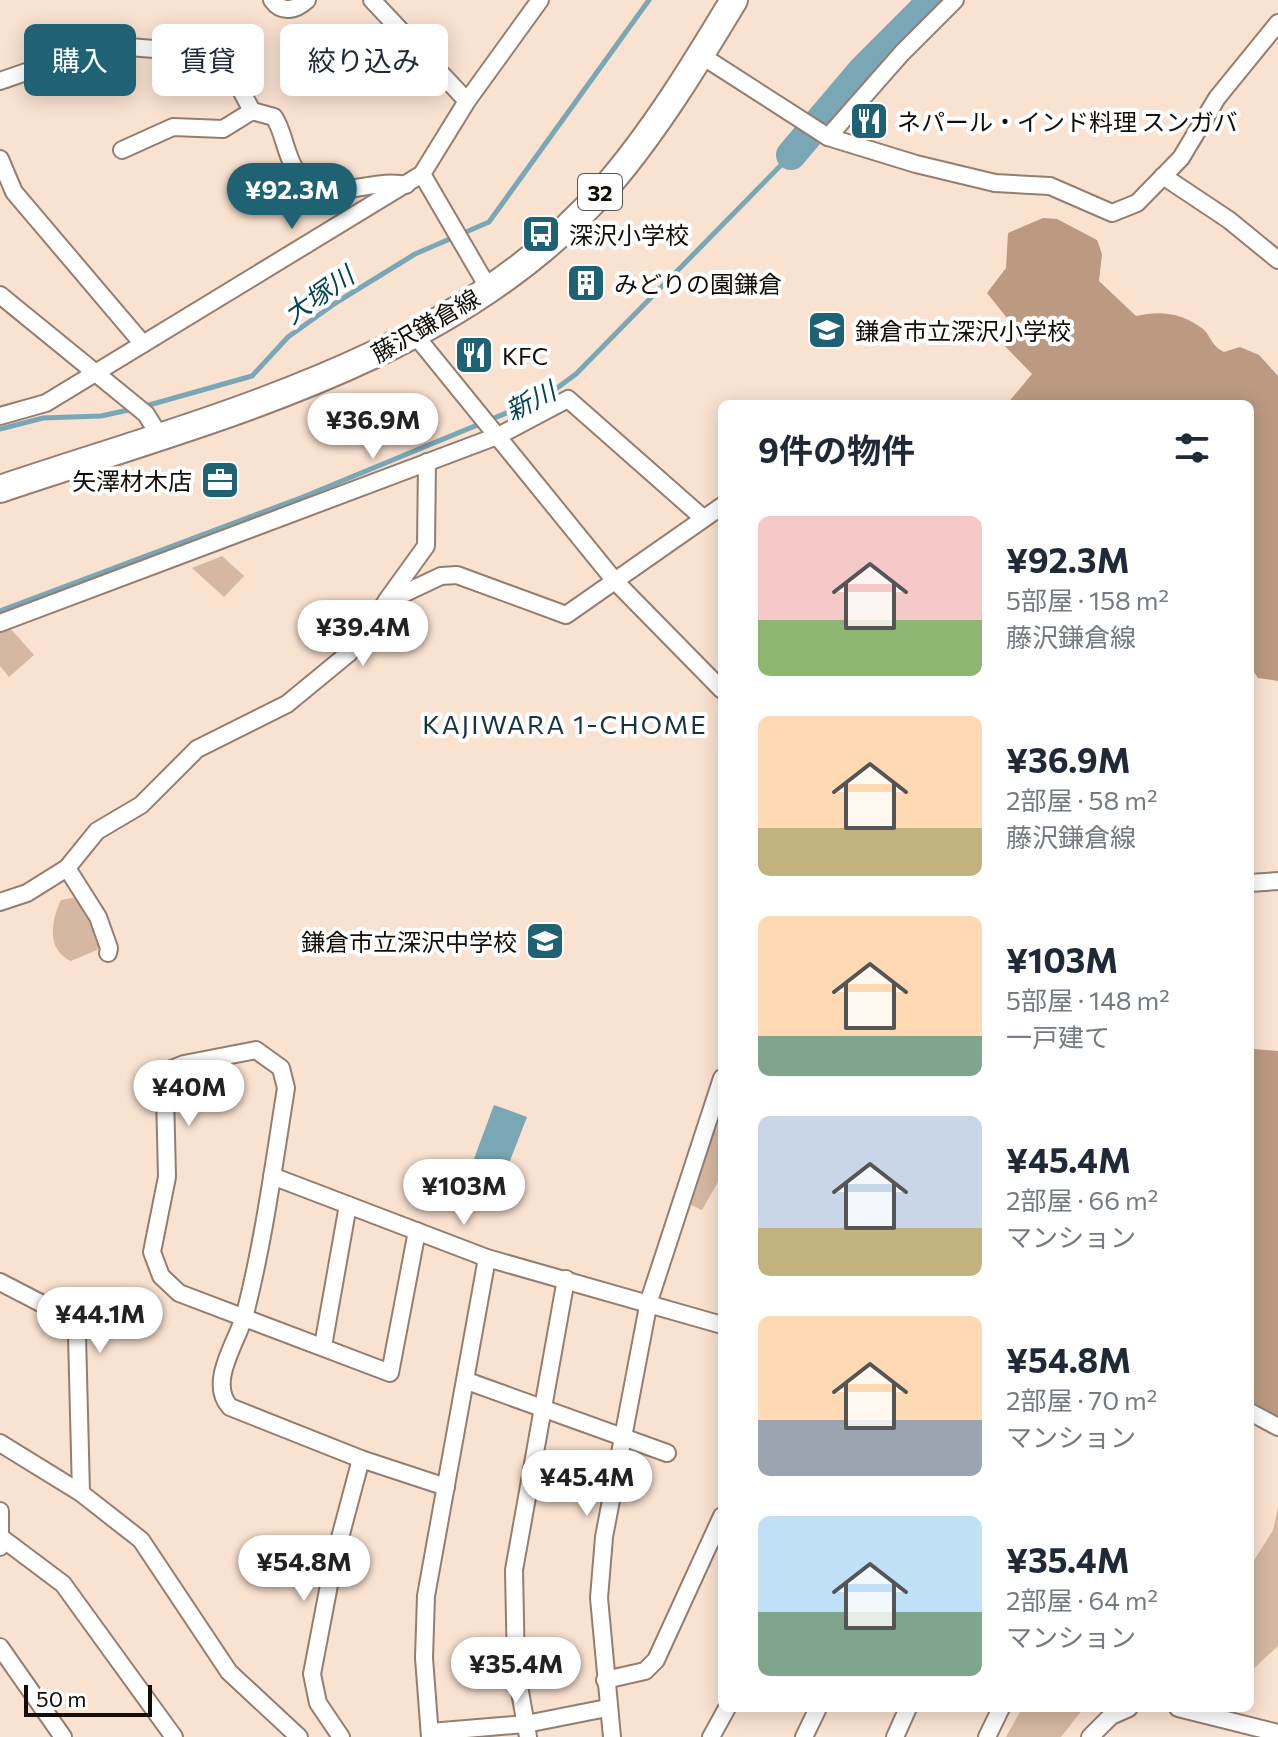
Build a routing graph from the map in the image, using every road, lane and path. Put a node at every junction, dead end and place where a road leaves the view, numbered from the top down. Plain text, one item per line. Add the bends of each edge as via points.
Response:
1 (272, 0) edge
2 (307, 0) edge
3 (372, 0) edge
4 (540, 0) edge
5 (734, 0) edge
6 (955, 0) edge
7 (1278, 23) edge
8 (699, 54) junction
9 (0, 81) edge
10 (467, 101) junction
11 (252, 111) junction
12 (825, 135) junction
13 (122, 150) dead end
14 (0, 159) edge
15 (422, 174) junction
16 (1163, 176) junction
17 (406, 185) junction
18 (1278, 260) edge
19 (489, 289) junction
20 (0, 295) edge
21 (415, 335) junction
22 (143, 344) junction
23 (95, 373) junction
24 (0, 416) edge
25 (159, 435) junction
26 (500, 435) junction
27 (427, 462) junction
28 (0, 489) edge
29 (718, 509) edge
30 (703, 518) junction
31 (615, 581) junction
32 (386, 602) junction
33 (0, 623) edge
34 (718, 686) edge
35 (67, 868) junction
36 (1278, 881) edge
37 (1254, 883) edge
38 (0, 902) edge
39 (108, 953) dead end
40 (717, 1110) edge
41 (272, 1176) junction
42 (348, 1205) junction
43 (417, 1231) junction
44 (487, 1258) junction
45 (566, 1279) junction
46 (0, 1282) edge
47 (649, 1301) junction
48 (245, 1317) junction
49 (718, 1324) edge
50 (323, 1346) junction
51 (467, 1381) junction
52 (543, 1408) junction
53 (1254, 1414) edge
54 (1278, 1427) edge
55 (622, 1436) junction
56 (0, 1443) edge
57 (667, 1453) dead end
58 (361, 1459) junction
59 (446, 1487) junction
60 (81, 1493) junction
61 (0, 1511) edge
62 (718, 1525) edge
63 (1, 1543) edge
64 (0, 1647) edge
65 (605, 1680) junction
66 (607, 1708) junction
67 (725, 1712) edge
68 (816, 1712) edge
69 (906, 1712) edge
70 (999, 1712) edge
71 (1120, 1712) edge
72 (1194, 1712) edge
73 (527, 1730) edge
74 (715, 1733) edge
75 (1278, 1733) edge
76 (430, 1735) edge
77 (63, 1737) edge
78 (174, 1737) edge
79 (299, 1737) edge
80 (341, 1737) edge
81 (612, 1737) edge
82 (735, 1737) edge
83 (804, 1737) edge
84 (895, 1737) edge
85 (987, 1737) edge
86 (1090, 1737) edge

1 - 2 street via 289,10
3 - 10 street
4 - 10 street
5 - 8 main road, 藤沢鎌倉線 / 32
6 - 12 street
7 - 16 street
8 - 12 street
8 - 19 main road, 藤沢鎌倉線 / 32 via 608,185 546,246
9 - 11 street via 104,45 216,54 230,68
10 - 15 street
11 - 13 street via 223,129 173,127
11 - 17 street via 274,117 292,163 306,179 336,191
12 - 16 street via 995,183 1050,186 1112,213 1137,203
14 - 22 street via 20,200
15 - 17 street
15 - 19 street
16 - 18 street
17 - 22 street
19 - 21 main road, 藤沢鎌倉線 / 32
20 - 23 street
21 - 25 main road, 藤沢鎌倉線 / 32 via 371,358
21 - 26 street
22 - 23 street
23 - 24 street via 46,403
23 - 25 street via 146,414
25 - 28 main road, 藤沢鎌倉線 / 32
26 - 27 street
26 - 30 street via 568,399
26 - 31 street
27 - 32 street via 426,546
27 - 33 street
29 - 30 street
30 - 31 street
31 - 32 street via 566,615 457,575 441,576
31 - 34 street
32 - 35 street via 349,653 287,704 197,749 141,805 97,831
35 - 38 street via 27,893
35 - 39 street via 98,917
36 - 37 street
40 - 47 street
41 - 42 street
41 - 48 street
41 - 48 street via 286,1088 281,1068 256,1050 172,1069 165,1094 169,1157 152,1241 154,1264 179,1293
42 - 43 street
42 - 50 street
43 - 44 street
43 - 50 street via 390,1373
44 - 45 street
44 - 51 street
45 - 47 street
45 - 52 street
46 - 60 street via 60,1313 77,1335
47 - 49 street
47 - 55 street
48 - 50 street
48 - 58 street via 221,1386 225,1402
51 - 52 street
51 - 59 street
52 - 55 street
52 - 73 street via 514,1570 516,1669
53 - 54 street
55 - 57 street
55 - 65 street via 599,1598
56 - 60 street
58 - 59 street
58 - 80 street via 312,1674 318,1703
59 - 76 street via 426,1596
60 - 79 street via 141,1540 229,1672
61 - 63 street
62 - 65 street via 656,1660 645,1671
63 - 78 street via 63,1584
64 - 77 street
65 - 66 street
66 - 73 street
66 - 81 street
67 - 74 street
68 - 83 street
69 - 84 street
70 - 85 street
71 - 86 street
72 - 75 street
73 - 76 street
74 - 82 street

